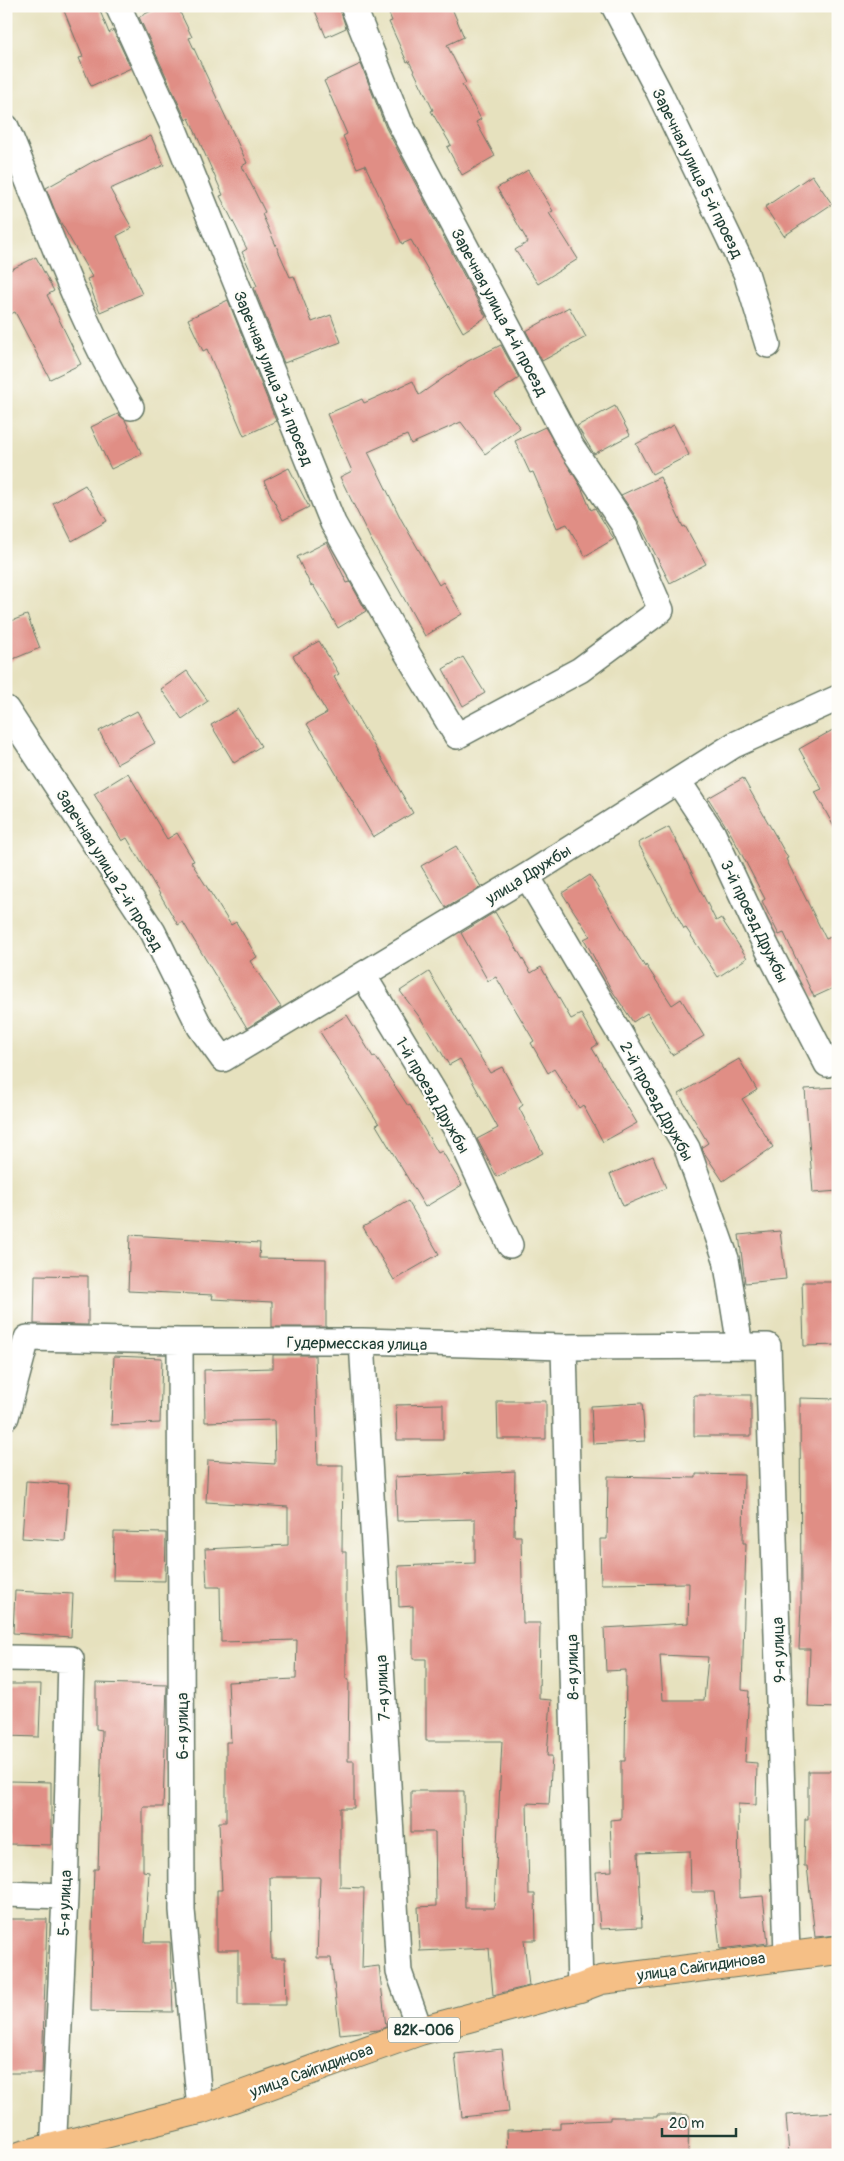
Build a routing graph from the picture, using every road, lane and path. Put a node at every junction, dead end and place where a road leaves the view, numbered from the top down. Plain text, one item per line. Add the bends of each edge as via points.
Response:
1 (118, 6) edge
2 (353, 6) edge
3 (614, 6) edge
4 (6, 127) edge
5 (768, 345) dead end
6 (131, 407) dead end
7 (661, 610) joint
8 (835, 706) edge
9 (6, 709) edge
10 (678, 780) junction
11 (527, 876) junction
12 (363, 975) junction
13 (223, 1059) joint
14 (827, 1064) dead end
15 (510, 1245) dead end
16 (180, 1341) junction
17 (362, 1342) junction
18 (740, 1346) junction
19 (768, 1346) joint
20 (564, 1347) junction
21 (6, 1417) edge
22 (6, 1658) edge
23 (6, 1894) edge
24 (65, 1896) junction
25 (838, 1950) edge
26 (787, 1955) junction
27 (580, 1988) junction
28 (420, 2031) junction
29 (200, 2110) junction
30 (52, 2151) edge
31 (22, 2155) edge

1 - 7 street, Заречная улица 3-й проезд via 172,124 333,523 456,736 580,670
2 - 7 street, Заречная улица 4-й проезд via 399,121 571,446 624,525
3 - 5 street, Заречная улица 5-й проезд via 746,272
4 - 6 street via 67,282 108,368
8 - 10 street, улица Дружбы via 734,745
9 - 13 street, Заречная улица 2-й проезд via 153,932 200,1027
10 - 11 street, улица Дружбы
10 - 14 street, 3-й проезд Дружбы via 714,834 757,928
11 - 12 street, улица Дружбы
11 - 18 street, 2-й проезд Дружбы via 687,1148 726,1259
12 - 13 street, улица Дружбы
12 - 15 street, 1-й проезд Дружбы via 458,1132
16 - 17 street, Гудермесская улица
16 - 21 street, Гудермесская улица via 27,1338
16 - 29 street, 6-я улица via 182,1910
17 - 20 street, Гудермесская улица
17 - 28 street, 7-я улица via 399,1972
18 - 19 street, Гудермесская улица
18 - 20 street, Гудермесская улица
19 - 26 street, 9-я улица
20 - 27 street, 8-я улица
22 - 24 street, 5-я улица via 71,1658
23 - 24 street
24 - 30 street, 5-я улица
25 - 26 main road, улица Сайгидинова / 82К-006
26 - 27 main road, улица Сайгидинова / 82К-006 via 600,1980
27 - 28 main road, улица Сайгидинова / 82К-006
28 - 29 main road, улица Сайгидинова / 82К-006
29 - 30 main road, улица Сайгидинова / 82К-006
30 - 31 main road, улица Сайгидинова / 82К-006

